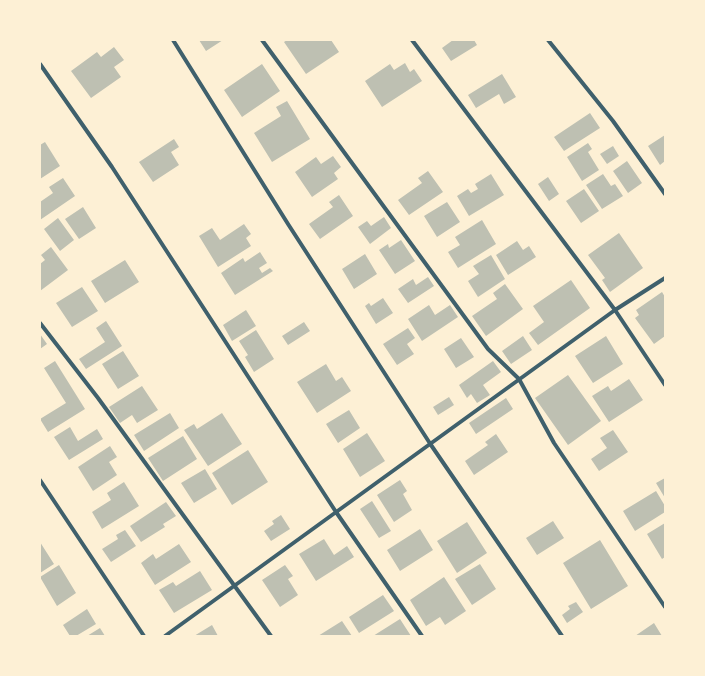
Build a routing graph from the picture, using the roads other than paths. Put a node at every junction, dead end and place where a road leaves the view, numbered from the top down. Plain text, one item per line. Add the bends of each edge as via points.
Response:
1 (173, 40) edge
2 (262, 40) edge
3 (412, 40) edge
4 (548, 40) edge
5 (40, 64) edge
6 (665, 194) edge
7 (665, 278) edge
8 (614, 310) junction
9 (40, 323) edge
10 (518, 379) junction
11 (665, 385) edge
12 (431, 445) junction
13 (40, 480) edge
14 (336, 512) junction
15 (235, 584) junction
16 (665, 607) edge
17 (144, 636) edge
18 (165, 636) edge
19 (271, 636) edge
20 (422, 636) edge
21 (562, 636) edge

1 - 12 street
2 - 10 street via 488,349
3 - 8 street
4 - 6 street via 613,121
5 - 14 street via 112,167
7 - 8 street
8 - 10 street
8 - 11 street
9 - 15 street
10 - 12 street
10 - 16 street via 554,443
12 - 14 street
12 - 21 street
13 - 17 street
14 - 15 street
14 - 20 street
15 - 18 street
15 - 19 street

